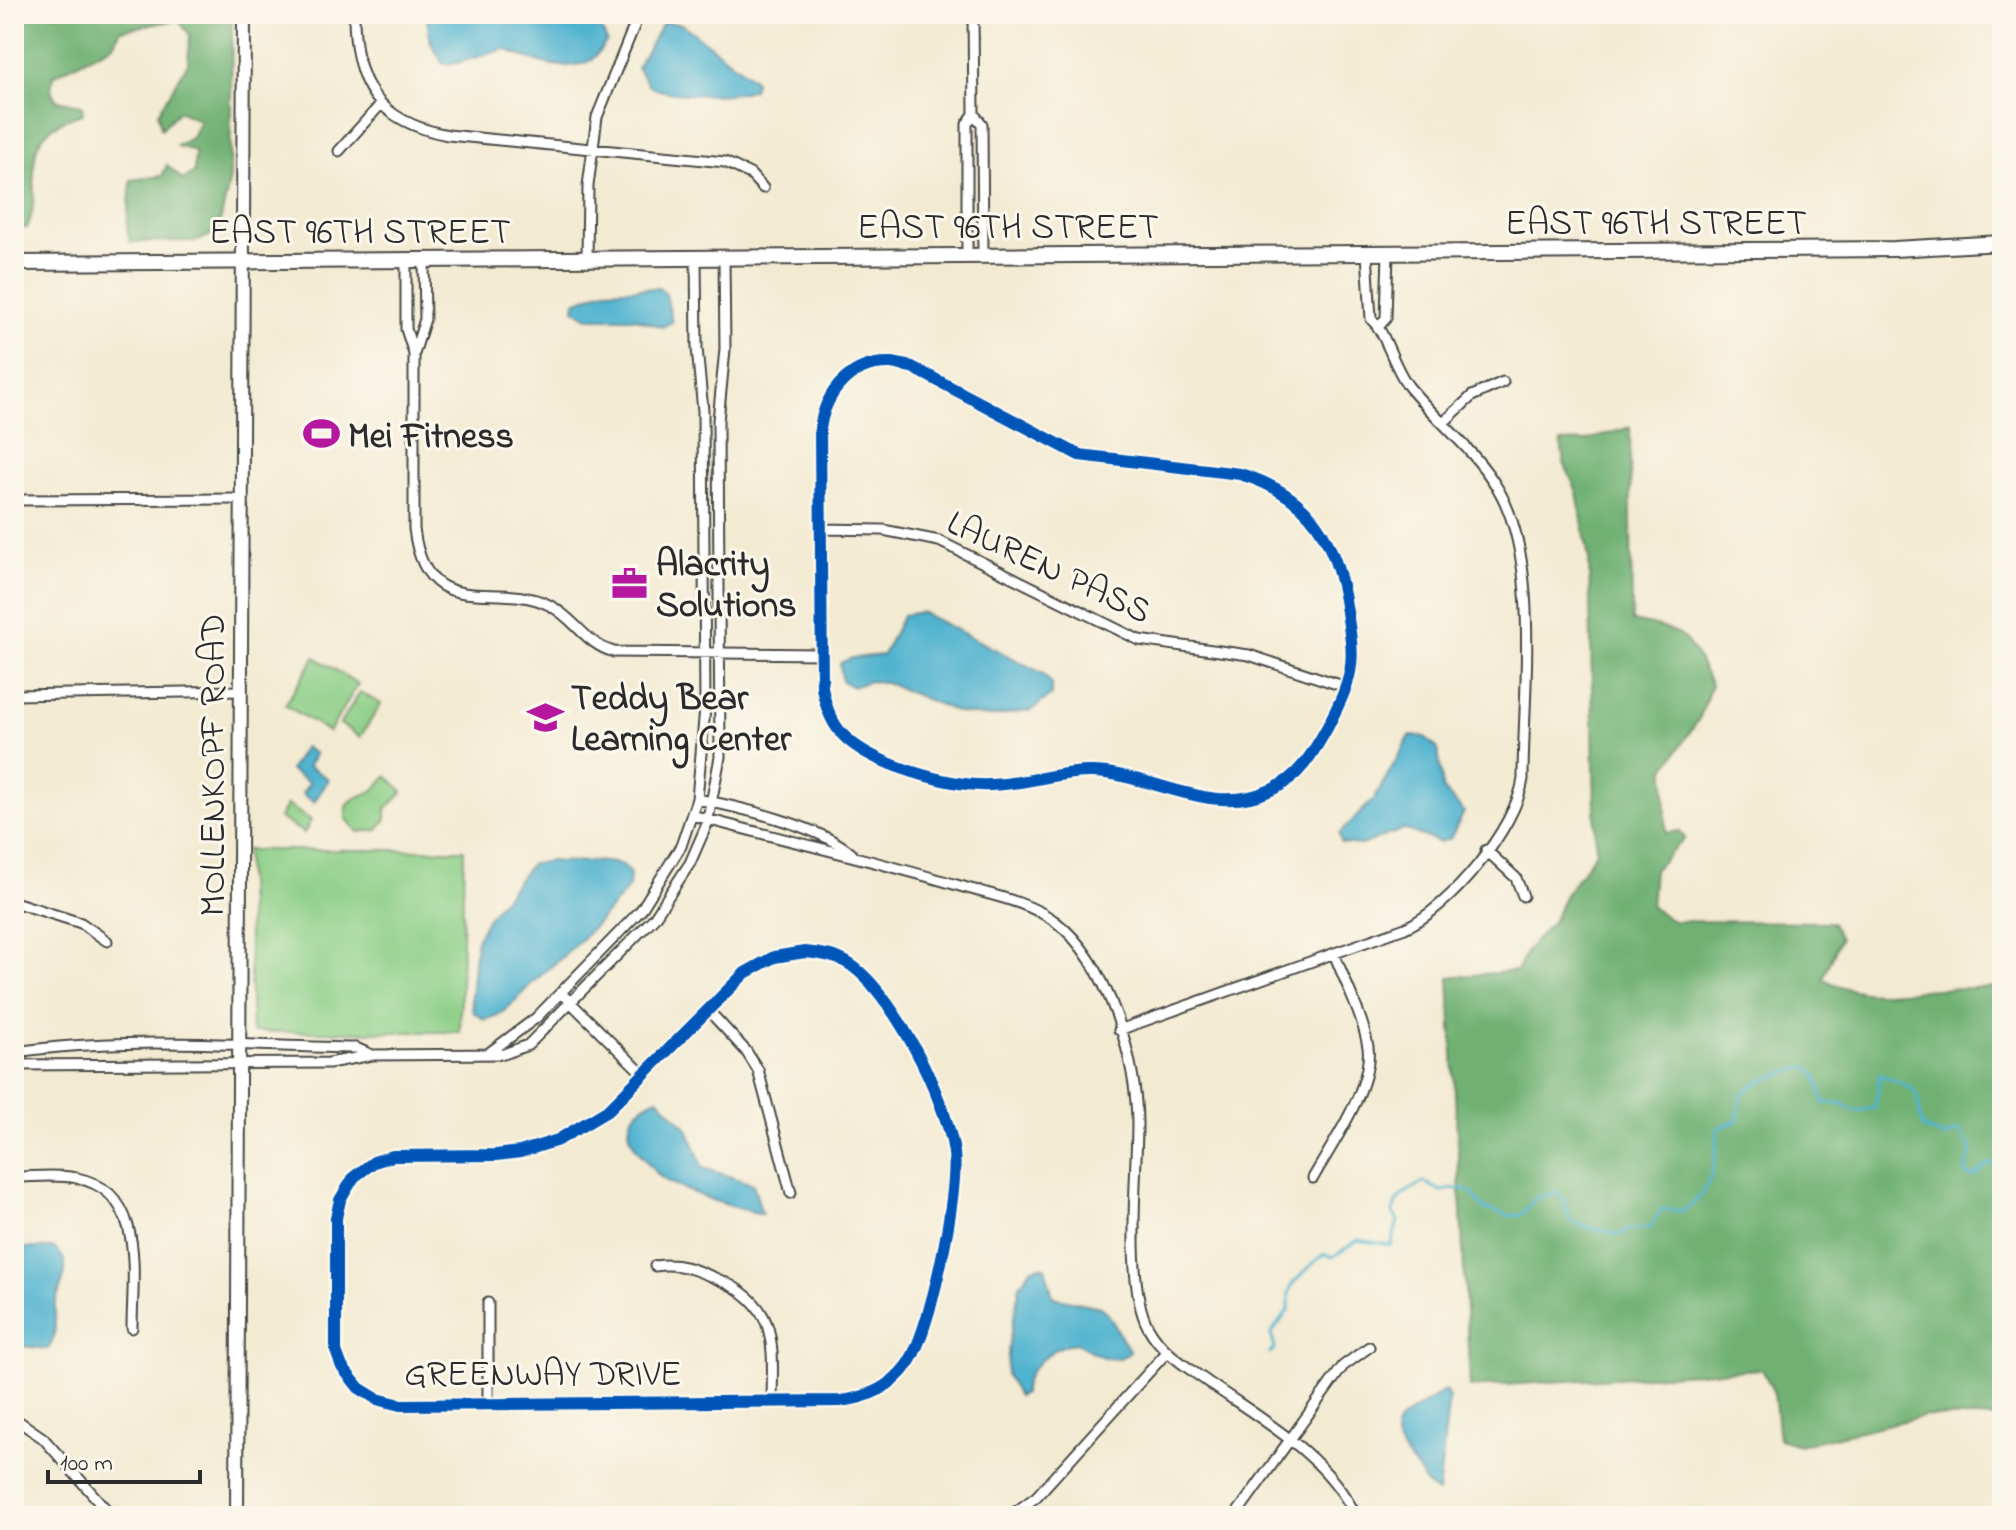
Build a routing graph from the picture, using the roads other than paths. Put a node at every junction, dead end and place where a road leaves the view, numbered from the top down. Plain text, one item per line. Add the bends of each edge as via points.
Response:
1 (244, 14) edge
2 (354, 14) edge
3 (639, 14) edge
4 (973, 14) edge
5 (381, 104) junction
6 (974, 114) junction
7 (592, 150) junction
8 (339, 151) dead end
9 (763, 188) dead end
10 (2002, 243) edge
11 (1367, 253) junction
12 (1388, 253) junction
13 (967, 256) junction
14 (983, 256) junction
15 (696, 258) junction
16 (724, 258) junction
17 (587, 259) junction
18 (406, 260) junction
19 (424, 260) junction
20 (244, 261) junction
21 (14, 263) edge
22 (1379, 326) junction
23 (414, 354) junction
24 (1503, 382) dead end
25 (1443, 423) junction
26 (242, 499) junction
27 (14, 500) edge
28 (821, 529) junction
29 (705, 654) junction
30 (721, 654) junction
31 (821, 654) junction
32 (1346, 687) junction
33 (241, 691) junction
34 (14, 695) edge
35 (697, 799) junction
36 (712, 802) junction
37 (692, 815) junction
38 (708, 819) junction
39 (1486, 850) junction
40 (852, 854) junction
41 (1523, 896) dead end
42 (14, 902) edge
43 (107, 941) dead end
44 (1334, 953) junction
45 (561, 993) junction
46 (572, 1004) junction
47 (708, 1010) junction
48 (1119, 1030) junction
49 (240, 1045) junction
50 (14, 1052) edge
51 (490, 1052) junction
52 (372, 1055) junction
53 (14, 1065) edge
54 (240, 1065) junction
55 (643, 1074) junction
56 (14, 1177) edge
57 (1313, 1178) dead end
58 (791, 1193) dead end
59 (655, 1266) dead end
60 (488, 1303) dead end
61 (132, 1328) dead end
62 (1369, 1347) dead end
63 (1167, 1352) junction
64 (772, 1401) junction
65 (488, 1404) junction
66 (14, 1418) edge
67 (1288, 1439) junction
68 (112, 1516) edge
69 (237, 1516) edge
70 (1010, 1516) edge
71 (1235, 1516) edge
72 (1356, 1516) edge

1 - 20 street, MOLLENKOPF ROAD
2 - 5 street via 357,62
3 - 7 street via 601,103
4 - 6 street
5 - 7 street via 434,132
5 - 8 street
6 - 13 street via 967,124
6 - 14 street via 982,124
7 - 9 street via 725,162 750,174
7 - 17 street
10 - 12 main road, EAST 96TH STREET via 1934,249
11 - 12 main road, EAST 96TH STREET
11 - 14 main road, EAST 96TH STREET
11 - 22 street via 1371,319
12 - 22 street via 1386,318
13 - 14 main road, EAST 96TH STREET
13 - 16 main road, EAST 96TH STREET
15 - 16 main road, EAST 96TH STREET
15 - 17 main road, EAST 96TH STREET
15 - 29 street
16 - 30 street via 725,349 718,421
17 - 19 main road, EAST 96TH STREET
18 - 19 main road, EAST 96TH STREET
18 - 20 main road, EAST 96TH STREET
18 - 23 street via 406,329
19 - 23 street via 425,319
20 - 21 main road, EAST 96TH STREET
20 - 26 street, MOLLENKOPF ROAD
22 - 25 street via 1395,368
23 - 29 street via 414,529 416,549 433,577 465,595 546,604 589,642 614,652
24 - 25 street via 1479,391
25 - 39 street via 1497,487 1517,530 1524,569 1522,788 1513,812
26 - 27 street
26 - 33 street, MOLLENKOPF ROAD
28 - 31 street
28 - 32 street, LAUREN PASS via 883,530 939,541 1139,640 1249,655
28 - 32 street via 820,429 829,397 842,381 873,364 912,367 1079,455 1240,474 1286,494 1319,525 1342,575 1351,660
29 - 30 street
29 - 35 street via 705,740
30 - 31 street
30 - 36 street via 720,757
31 - 32 street via 826,705 846,738 881,759 929,776 979,785 1096,772 1203,798 1256,796 1284,784 1307,761
33 - 34 street
33 - 49 street, MOLLENKOPF ROAD
35 - 36 street
35 - 37 street
36 - 38 street
36 - 40 street via 794,826 843,845
37 - 38 street
37 - 45 street via 658,887
38 - 40 street
38 - 46 street via 690,863 654,918
39 - 41 street via 1516,878
39 - 44 street via 1430,915
40 - 48 street via 1045,915 1093,964
42 - 43 street via 81,923
44 - 48 street
44 - 57 street via 1365,1037 1368,1062 1362,1086
45 - 46 street
45 - 51 street
46 - 51 street via 528,1045 504,1054
46 - 55 street
47 - 55 street, GREENWAY DRIVE
47 - 58 street via 758,1070
47 - 64 street, GREENWAY DRIVE via 745,973 774,957 805,952 846,962 881,994 934,1087 952,1138 955,1173 947,1226 921,1340 908,1364 888,1385 863,1396
48 - 63 street via 1137,1100 1138,1296 1149,1330
49 - 50 street via 69,1045
49 - 52 street via 356,1048
49 - 54 street, MOLLENKOPF ROAD
51 - 52 street
52 - 54 street via 329,1063
53 - 54 street
54 - 69 street, MOLLENKOPF ROAD
55 - 65 street, GREENWAY DRIVE via 595,1121 558,1140 496,1155 393,1156 364,1168 340,1200 335,1342 351,1380 386,1403
56 - 61 street via 86,1181 119,1205 132,1237
59 - 64 street via 685,1266 751,1296 770,1328
60 - 65 street
62 - 67 street via 1343,1366
63 - 67 street
63 - 70 street via 1036,1497
64 - 65 street, GREENWAY DRIVE
66 - 68 street via 43,1438
67 - 71 street
67 - 72 street via 1324,1470

